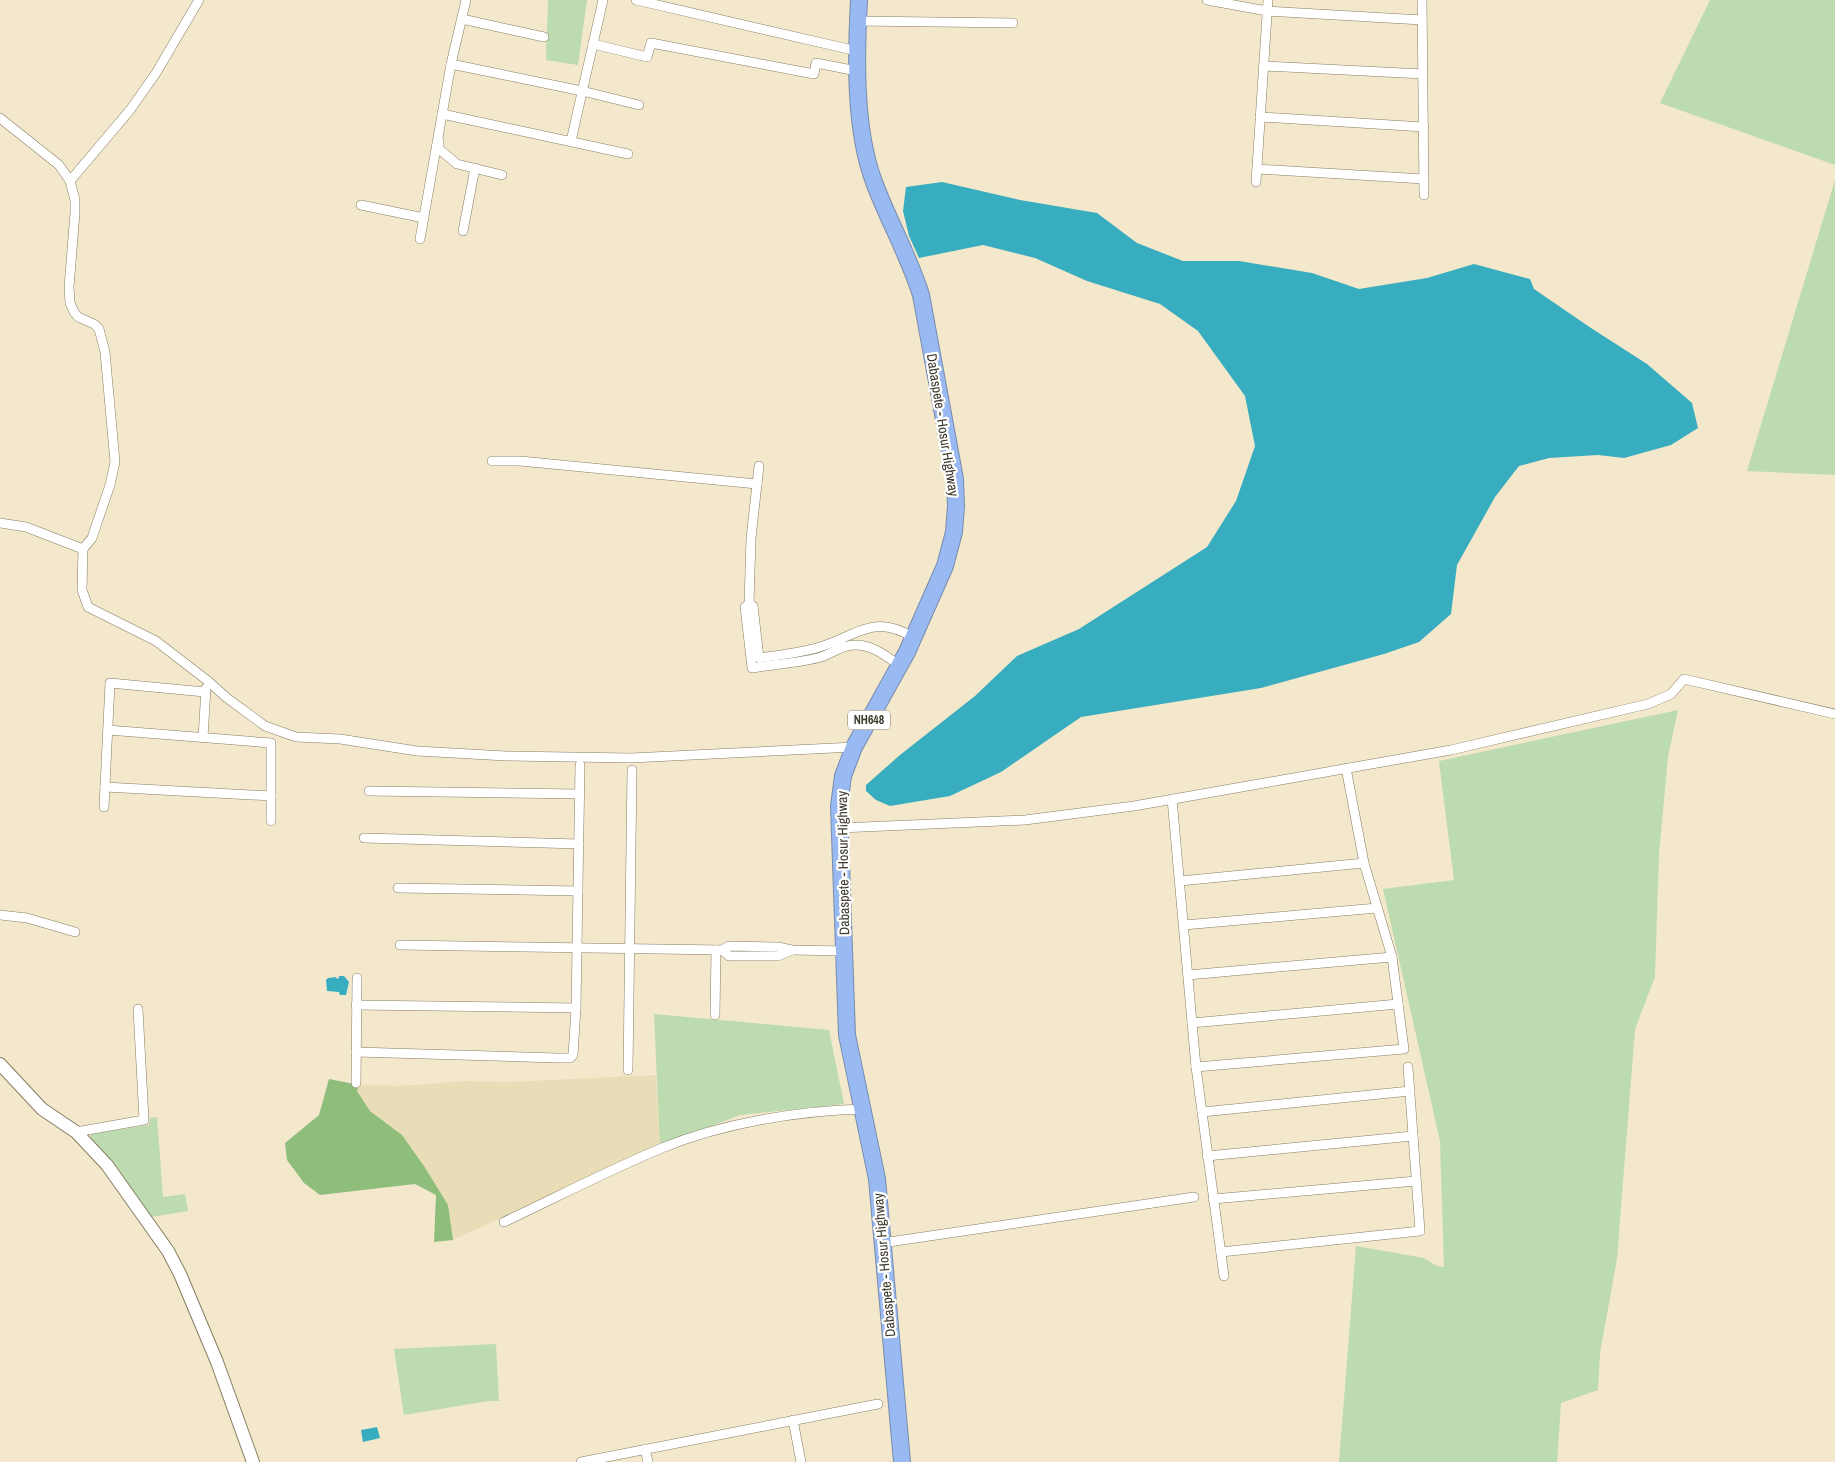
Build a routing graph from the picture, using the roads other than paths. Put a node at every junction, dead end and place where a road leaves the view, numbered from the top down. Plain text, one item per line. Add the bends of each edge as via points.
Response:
1 (199, 0) edge
2 (466, 0) edge
3 (603, 0) edge
4 (636, 0) edge
5 (859, 0) edge
6 (1207, 0) edge
7 (1268, 0) edge
8 (1422, 0) edge
9 (1267, 11) junction
10 (462, 19) junction
11 (1422, 20) junction
12 (858, 21) junction
13 (1013, 23) dead end
14 (544, 37) dead end
15 (593, 44) junction
16 (857, 51) junction
17 (451, 64) junction
18 (1264, 66) junction
19 (857, 71) junction
20 (1423, 74) junction
21 (582, 91) junction
22 (639, 105) dead end
23 (442, 114) junction
24 (1260, 117) junction
25 (0, 118) edge
26 (1424, 127) junction
27 (438, 134) junction
28 (571, 141) junction
29 (628, 154) dead end
30 (475, 168) junction
31 (1256, 170) junction
32 (502, 175) dead end
33 (1424, 180) junction
34 (70, 181) junction
35 (1256, 182) dead end
36 (1424, 195) dead end
37 (361, 205) dead end
38 (424, 218) junction
39 (463, 231) dead end
40 (420, 239) dead end
41 (492, 461) dead end
42 (759, 466) dead end
43 (757, 484) junction
44 (0, 523) edge
45 (83, 549) junction
46 (748, 604) junction
47 (914, 638) junction
48 (900, 666) junction
49 (208, 681) junction
50 (205, 692) junction
51 (1835, 714) edge
52 (108, 730) junction
53 (203, 738) junction
54 (854, 747) junction
55 (580, 765) dead end
56 (1346, 768) junction
57 (632, 770) dead end
58 (105, 787) junction
59 (369, 791) dead end
60 (579, 794) junction
61 (271, 796) junction
62 (1172, 799) junction
63 (104, 807) dead end
64 (271, 820) dead end
65 (840, 828) junction
66 (364, 838) dead end
67 (579, 844) junction
68 (1364, 863) junction
69 (1180, 881) junction
70 (398, 888) dead end
71 (578, 891) junction
72 (1377, 908) junction
73 (0, 915) edge
74 (1184, 925) junction
75 (75, 932) dead end
76 (400, 945) dead end
77 (576, 947) junction
78 (628, 948) junction
79 (719, 950) junction
80 (844, 950) junction
81 (1392, 956) junction
82 (1188, 975) junction
83 (356, 978) dead end
84 (1398, 1004) junction
85 (356, 1005) junction
86 (576, 1008) junction
87 (138, 1009) dead end
88 (715, 1015) dead end
89 (1192, 1022) junction
90 (356, 1052) junction
91 (0, 1064) edge
92 (1196, 1067) junction
93 (1408, 1067) dead end
94 (628, 1070) dead end
95 (356, 1082) dead end
96 (1410, 1091) junction
97 (862, 1109) junction
98 (1202, 1112) junction
99 (76, 1132) junction
100 (1413, 1136) junction
101 (1207, 1156) junction
102 (1416, 1181) junction
103 (1194, 1197) dead end
104 (1213, 1200) junction
105 (504, 1222) dead end
106 (882, 1243) junction
107 (1220, 1252) junction
108 (1224, 1276) dead end
109 (878, 1404) dead end
110 (793, 1420) junction
111 (645, 1449) junction
112 (598, 1460) edge
113 (253, 1462) edge
114 (580, 1462) edge
115 (648, 1462) edge
116 (801, 1462) edge
117 (902, 1462) edge

1 - 34 street via 146,88
2 - 10 street
3 - 15 street
4 - 16 street
5 - 12 highway, Dabaspete - Hosur Highway / NH648
6 - 9 street
7 - 9 street
8 - 11 street
9 - 11 street
9 - 18 street
10 - 14 street
10 - 17 street
11 - 20 street
12 - 13 street
12 - 16 highway, Dabaspete - Hosur Highway / NH648
15 - 19 street via 647,57 651,43 814,74 816,63
15 - 21 street
16 - 19 highway, Dabaspete - Hosur Highway / NH648
17 - 21 street
17 - 23 street
18 - 20 street
18 - 24 street
19 - 47 highway, Dabaspete - Hosur Highway / NH648 via 866,158 921,295 955,479 954,532 945,566
20 - 26 street
21 - 22 street
21 - 28 street
23 - 27 street
23 - 28 street
24 - 26 street
24 - 31 street
25 - 34 street via 59,165
26 - 33 street
27 - 30 street via 439,149 457,164
27 - 38 street
28 - 29 street
30 - 32 street
30 - 39 street
31 - 33 street
31 - 35 street
33 - 36 street
34 - 45 street via 75,206 70,303 78,317 99,329 102,338 115,462 92,538
37 - 38 street
38 - 40 street
41 - 43 street
42 - 43 street
43 - 46 street
44 - 45 street via 26,527
45 - 49 street via 82,590 88,607 156,641
46 - 47 street via 754,606 759,658 818,647 852,632 882,626 899,629
46 - 48 street via 745,606 752,668 821,657 846,646 867,646
47 - 48 highway, Dabaspete - Hosur Highway / NH648
48 - 54 highway, Dabaspete - Hosur Highway / NH648
49 - 50 street
49 - 54 street via 265,726 296,737 340,739 417,751 631,758
50 - 52 street via 110,683
50 - 53 street
51 - 56 street via 1684,679 1671,694 1648,704 1451,750
52 - 53 street
52 - 58 street
53 - 61 street via 271,743
54 - 65 highway, Dabaspete - Hosur Highway / NH648 via 843,776
55 - 60 street
56 - 62 street
56 - 68 street
57 - 78 street
58 - 61 street
58 - 63 street
59 - 60 street
60 - 67 street
61 - 64 street
62 - 65 street via 1025,820
62 - 69 street
65 - 80 highway, Dabaspete - Hosur Highway / NH648
66 - 67 street
67 - 71 street
68 - 69 street
68 - 72 street
69 - 74 street
70 - 71 street
71 - 77 street
72 - 74 street
72 - 81 street
73 - 75 street via 27,918
74 - 82 street
76 - 77 street
77 - 78 street
77 - 86 street
78 - 79 street
78 - 94 street
79 - 80 street via 729,946
79 - 88 street
80 - 97 highway, Dabaspete - Hosur Highway / NH648 via 847,1035
81 - 82 street
81 - 84 street
82 - 89 street
83 - 85 street
84 - 89 street
84 - 92 street via 1404,1049
85 - 86 street
85 - 90 street
86 - 90 street via 574,1049 570,1058
87 - 99 street via 144,1120
89 - 92 street
90 - 95 street
91 - 99 street via 42,1109
92 - 98 street
93 - 96 street
96 - 98 street
96 - 100 street
97 - 105 street via 758,1120 701,1135 663,1148
97 - 106 highway, Dabaspete - Hosur Highway / NH648 via 877,1179
98 - 101 street
99 - 113 street via 107,1165 168,1251 217,1362
100 - 101 street
100 - 102 street
101 - 104 street
102 - 104 street
102 - 107 street via 1420,1231
103 - 106 street
104 - 107 street
106 - 117 highway, Dabaspete - Hosur Highway / NH648
107 - 108 street
109 - 110 street
110 - 111 street
110 - 116 street
111 - 112 street
111 - 115 street
112 - 114 street

